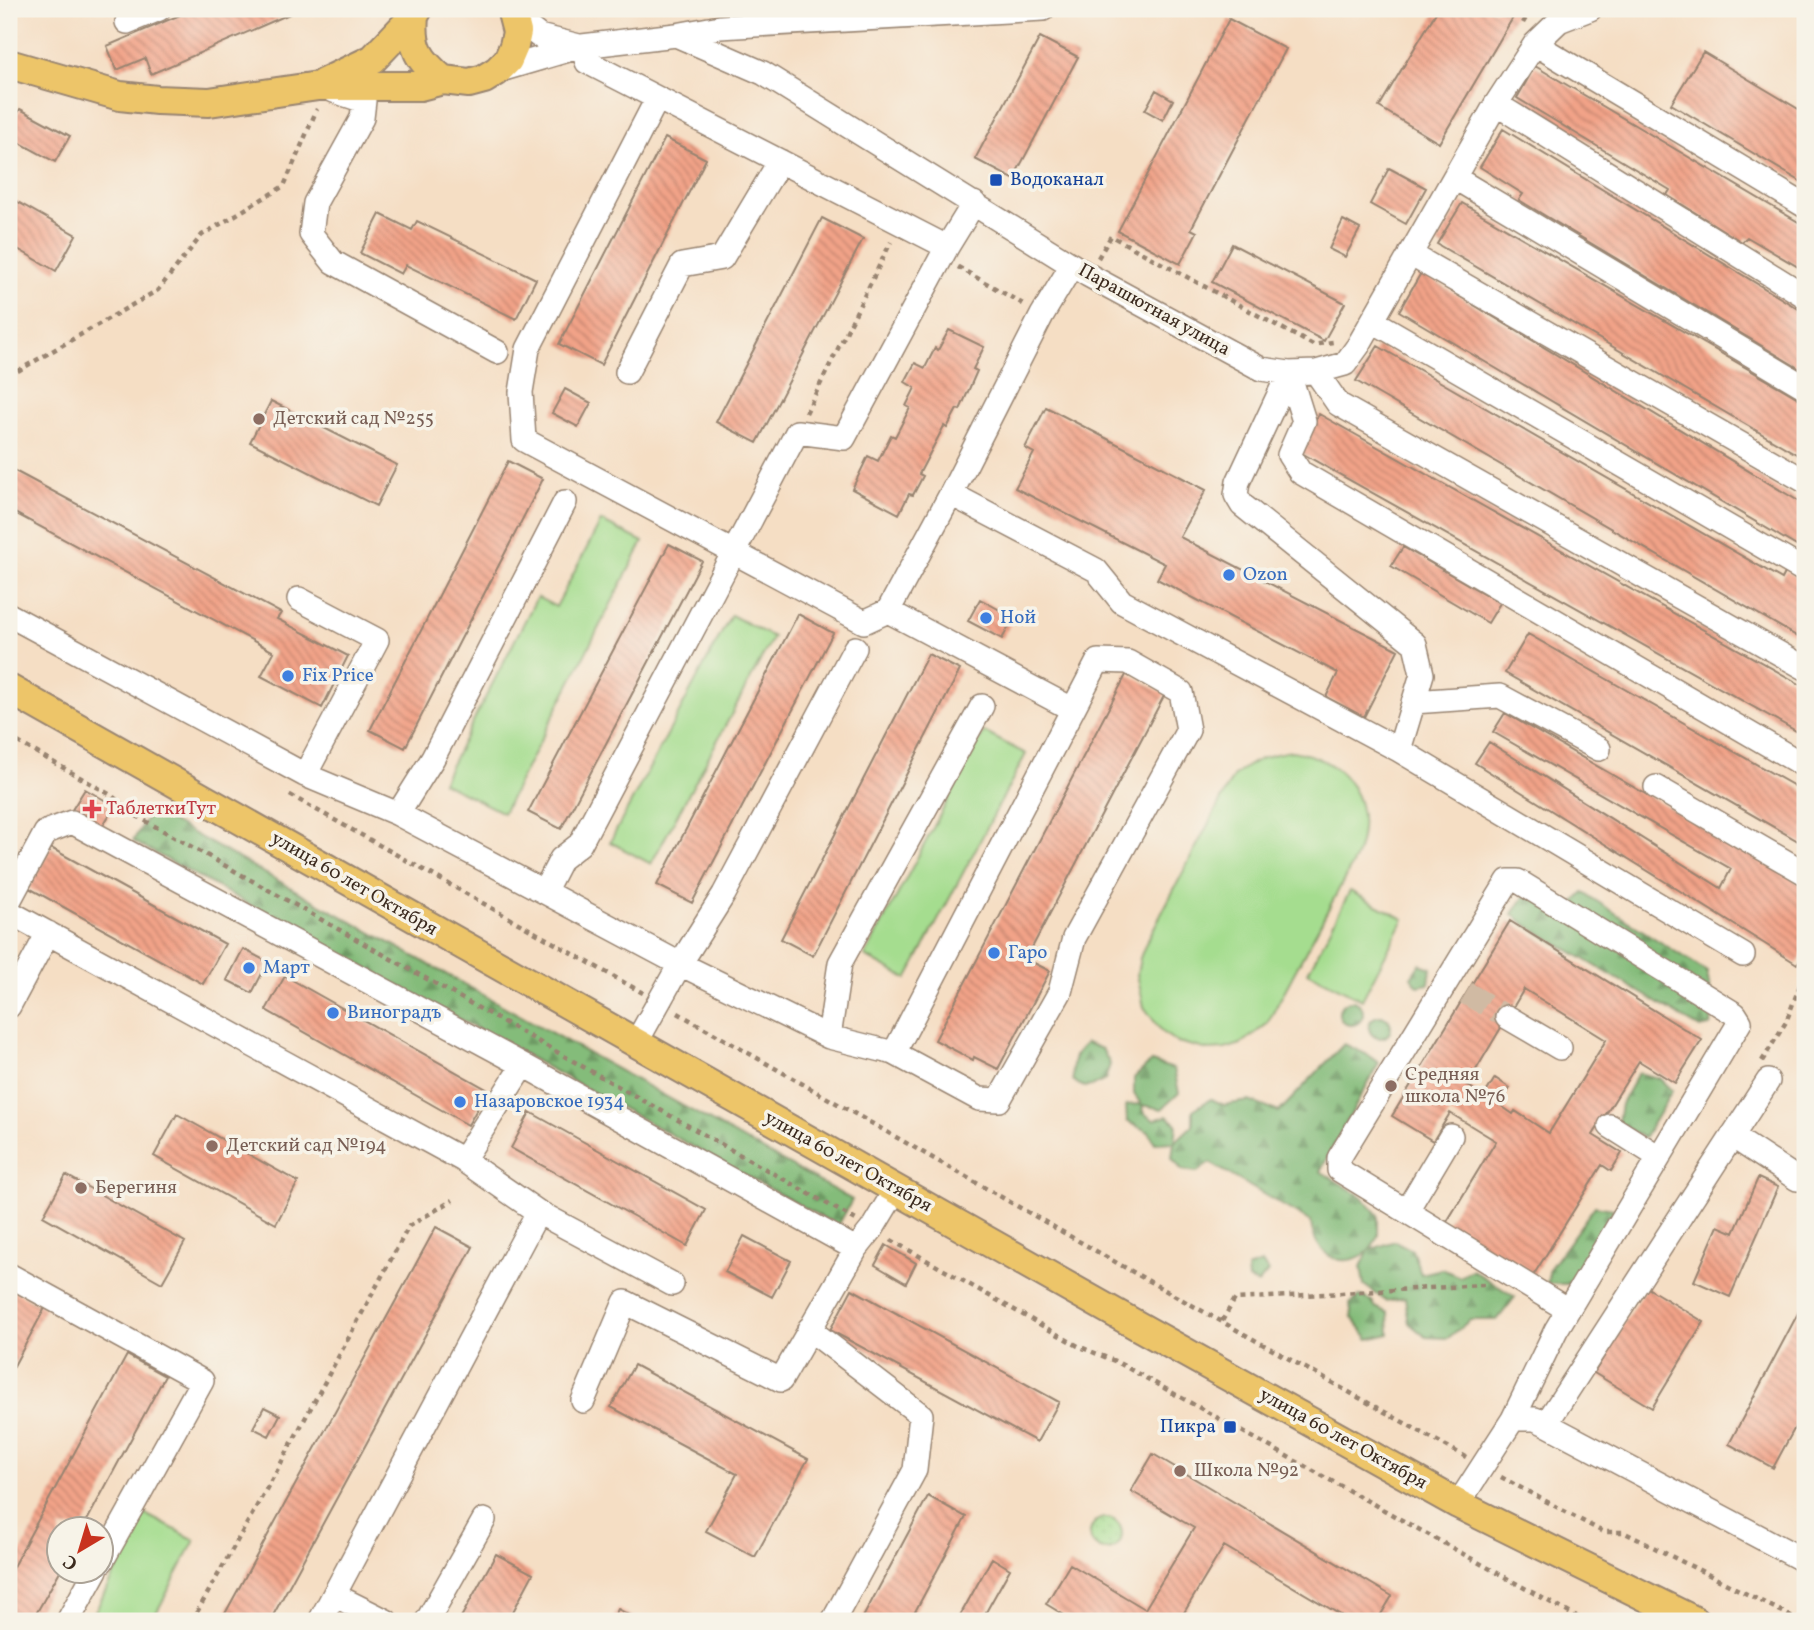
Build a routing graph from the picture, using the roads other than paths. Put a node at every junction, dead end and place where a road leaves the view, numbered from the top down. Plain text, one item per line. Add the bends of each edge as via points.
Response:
1 (159, 9) edge
2 (1043, 9) edge
3 (1590, 9) edge
4 (416, 13) edge
5 (513, 13) edge
6 (798, 15) edge
7 (127, 22) dead end
8 (676, 35) junction
9 (1527, 38) junction
10 (582, 46) junction
11 (9, 64) edge
12 (497, 71) junction
13 (443, 79) junction
14 (319, 94) junction
15 (657, 99) junction
16 (1496, 104) junction
17 (780, 161) junction
18 (1455, 177) junction
19 (974, 203) junction
20 (1805, 206) edge
21 (944, 252) junction
22 (1410, 254) junction
23 (1072, 265) junction
24 (1805, 296) edge
25 (1373, 321) junction
26 (497, 352) dead end
27 (627, 372) dead end
28 (1316, 372) junction
29 (1289, 373) junction
30 (1805, 387) edge
31 (1805, 481) edge
32 (951, 494) junction
33 (565, 502) dead end
34 (732, 551) junction
35 (1805, 571) edge
36 (299, 599) dead end
37 (888, 611) junction
38 (9, 615) edge
39 (855, 648) dead end
40 (1805, 667) edge
41 (9, 689) edge
42 (1413, 702) junction
43 (982, 706) dead end
44 (1072, 709) junction
45 (1600, 748) dead end
46 (1399, 750) junction
47 (1805, 766) edge
48 (305, 775) junction
49 (1656, 788) dead end
50 (398, 814) junction
51 (1805, 873) edge
52 (545, 890) junction
53 (9, 901) edge
54 (9, 912) edge
55 (48, 933) junction
56 (1742, 955) dead end
57 (680, 964) junction
58 (9, 1006) edge
59 (1507, 1017) tunnel mouth
60 (829, 1037) junction
61 (636, 1043) junction
62 (1560, 1048) dead end
63 (894, 1054) junction
64 (523, 1065) junction
65 (1768, 1080) dead end
66 (1610, 1126) dead end
67 (1451, 1136) dead end
68 (1731, 1136) junction
69 (1659, 1157) junction
70 (463, 1160) junction
71 (1797, 1179) dead end
72 (896, 1189) junction
73 (1407, 1210) junction
74 (538, 1212) junction
75 (856, 1249) junction
76 (9, 1275) edge
77 (672, 1284) dead end
78 (1568, 1310) junction
79 (809, 1329) junction
80 (583, 1401) dead end
81 (1513, 1419) junction
82 (1546, 1424) junction
83 (1458, 1504) junction
84 (484, 1520) dead end
85 (116, 1536) edge
86 (1805, 1561) edge
87 (88, 1584) edge
88 (334, 1595) junction
89 (68, 1621) edge
90 (320, 1621) edge
91 (386, 1621) edge
92 (427, 1621) edge
93 (833, 1621) edge
94 (1695, 1621) edge

1 - 7 street
2 - 6 street
3 - 9 street, Парашютная улица
4 - 13 main road via 412,33 416,50 425,65
4 - 14 main road via 373,59
5 - 10 street via 539,36
5 - 12 main road via 514,47
6 - 8 street
8 - 10 street
8 - 19 street, Парашютная улица via 763,73
9 - 16 street, Парашютная улица
9 - 20 street
10 - 12 street
10 - 15 street via 587,62
11 - 14 main road via 120,96 157,100 209,102
12 - 13 main road via 468,83
13 - 14 main road via 419,86
14 - 26 street via 363,101 362,118 315,203 311,234 333,262
15 - 17 street
15 - 34 street via 528,349 521,392 524,440
16 - 18 street, Парашютная улица
16 - 24 street
17 - 21 street
17 - 27 street via 722,258 682,265
18 - 22 street, Парашютная улица
18 - 30 street
19 - 21 street
19 - 23 street, Парашютная улица
21 - 34 street via 844,438 797,432
22 - 25 street, Парашютная улица
22 - 31 street
23 - 29 street, Парашютная улица via 1261,369
23 - 32 street
25 - 28 street, Парашютная улица via 1345,364
25 - 35 street
28 - 29 street, Парашютная улица
28 - 40 street via 1338,404
29 - 42 street via 1237,482 1236,495 1242,505 1416,644 1422,674
29 - 47 street via 1304,421 1289,455 1300,472
32 - 37 street
32 - 46 street via 1096,570 1122,602
33 - 50 street via 433,758
34 - 37 street via 864,622
34 - 52 street via 580,844 561,859
36 - 48 street via 377,640
37 - 44 street
38 - 48 street
39 - 57 street via 724,894
41 - 61 main road, улица 60 лет Октября
42 - 45 street via 1500,696
42 - 46 street
43 - 60 street via 840,963
44 - 63 street
44 - 63 street via 1098,661 1128,662 1181,692 1188,730 1074,938 1060,992 999,1100 979,1099
46 - 56 street
48 - 50 street
49 - 51 street
50 - 52 street
52 - 57 street
53 - 64 street via 46,832 72,822
54 - 55 street
55 - 58 street
55 - 70 street
57 - 60 street
57 - 61 street
59 - 62 street
60 - 63 street
61 - 72 main road, улица 60 лет Октября
64 - 70 street
64 - 75 street
65 - 68 street
66 - 69 street
67 - 73 street
68 - 71 street
68 - 82 street
69 - 73 street via 1740,1023 1735,1014 1518,881 1508,881 1457,986 1339,1158 1339,1170
69 - 78 street
70 - 74 street
72 - 75 street
72 - 83 main road, улица 60 лет Октября
73 - 78 street
74 - 77 street
74 - 88 street
75 - 79 street
76 - 85 street via 202,1381
78 - 81 street
79 - 80 street via 781,1380 625,1302
79 - 93 street via 921,1415 915,1470
81 - 82 street
81 - 83 street
82 - 86 street
83 - 94 main road, улица 60 лет Октября
84 - 92 street
87 - 89 street
88 - 90 street
88 - 91 street

